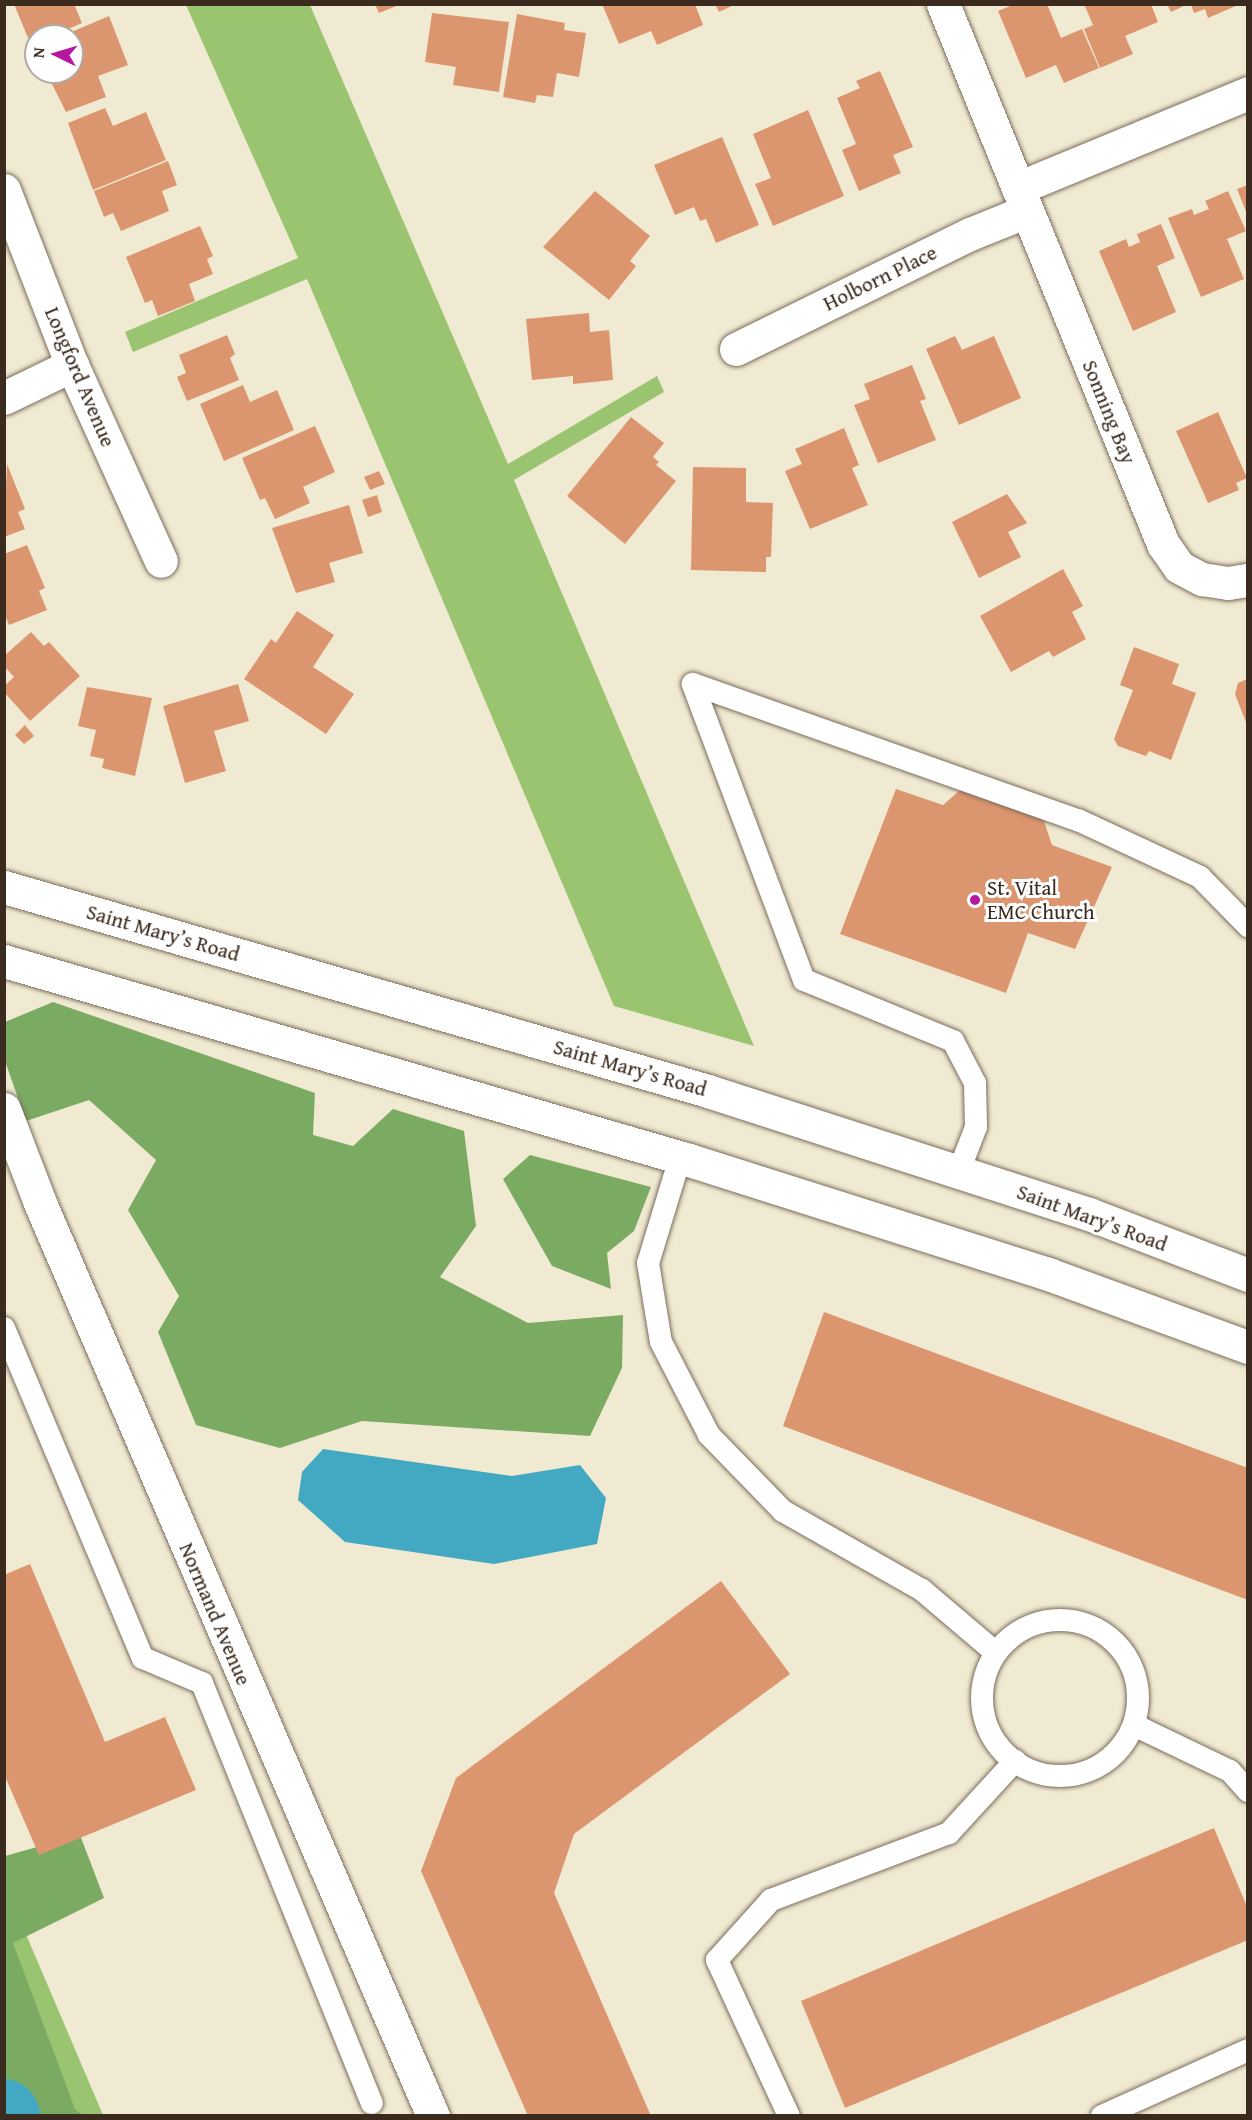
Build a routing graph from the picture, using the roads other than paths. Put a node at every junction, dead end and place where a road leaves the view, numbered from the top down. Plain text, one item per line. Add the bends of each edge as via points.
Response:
1 (943, 4) edge
2 (1248, 93) edge
3 (4, 190) edge
4 (1022, 199) junction
5 (736, 349) dead end
6 (72, 365) junction
7 (4, 398) edge
8 (161, 561) dead end
9 (1248, 580) edge
10 (4, 886) edge
11 (1248, 926) edge
12 (4, 961) edge
13 (4, 1109) edge
14 (680, 1158) junction
15 (959, 1171) junction
16 (1248, 1275) edge
17 (4, 1328) edge
18 (1248, 1347) edge
19 (996, 1653) junction
20 (1134, 1725) junction
21 (1015, 1761) junction
22 (1248, 1791) edge
23 (1248, 2050) edge
24 (372, 2103) dead end
25 (433, 2115) edge
26 (789, 2115) edge
27 (1102, 2115) edge

1 - 4 street, Sonning Bay
2 - 4 street
3 - 6 street, Longford Avenue
4 - 5 street, Holborn Place via 970,234
4 - 9 street, Sonning Bay via 1163,544 1179,567 1202,579 1228,583
6 - 7 street
6 - 8 street, Longford Avenue
10 - 15 street, Saint Mary’s Road via 708,1090
11 - 15 lane via 1200,877 1078,820 693,684 804,980 952,1041 975,1083 976,1127
12 - 14 street
13 - 25 street, Normand Avenue via 58,1247
14 - 18 street via 1048,1274
14 - 19 lane via 648,1263 662,1342 709,1435 783,1511 921,1590
15 - 16 street, Saint Mary’s Road via 1089,1214
17 - 24 lane via 142,1658 202,1683
19 - 20 lane via 1014,1635 1036,1624 1061,1620 1085,1624 1125,1654 1136,1676 1139,1701
19 - 21 lane via 985,1677 982,1704 988,1730 1003,1752
20 - 21 lane via 1122,1748 1102,1765 1077,1775 1050,1777
20 - 22 lane via 1230,1771
21 - 26 lane via 949,1833 771,1900 717,1960
23 - 27 lane

